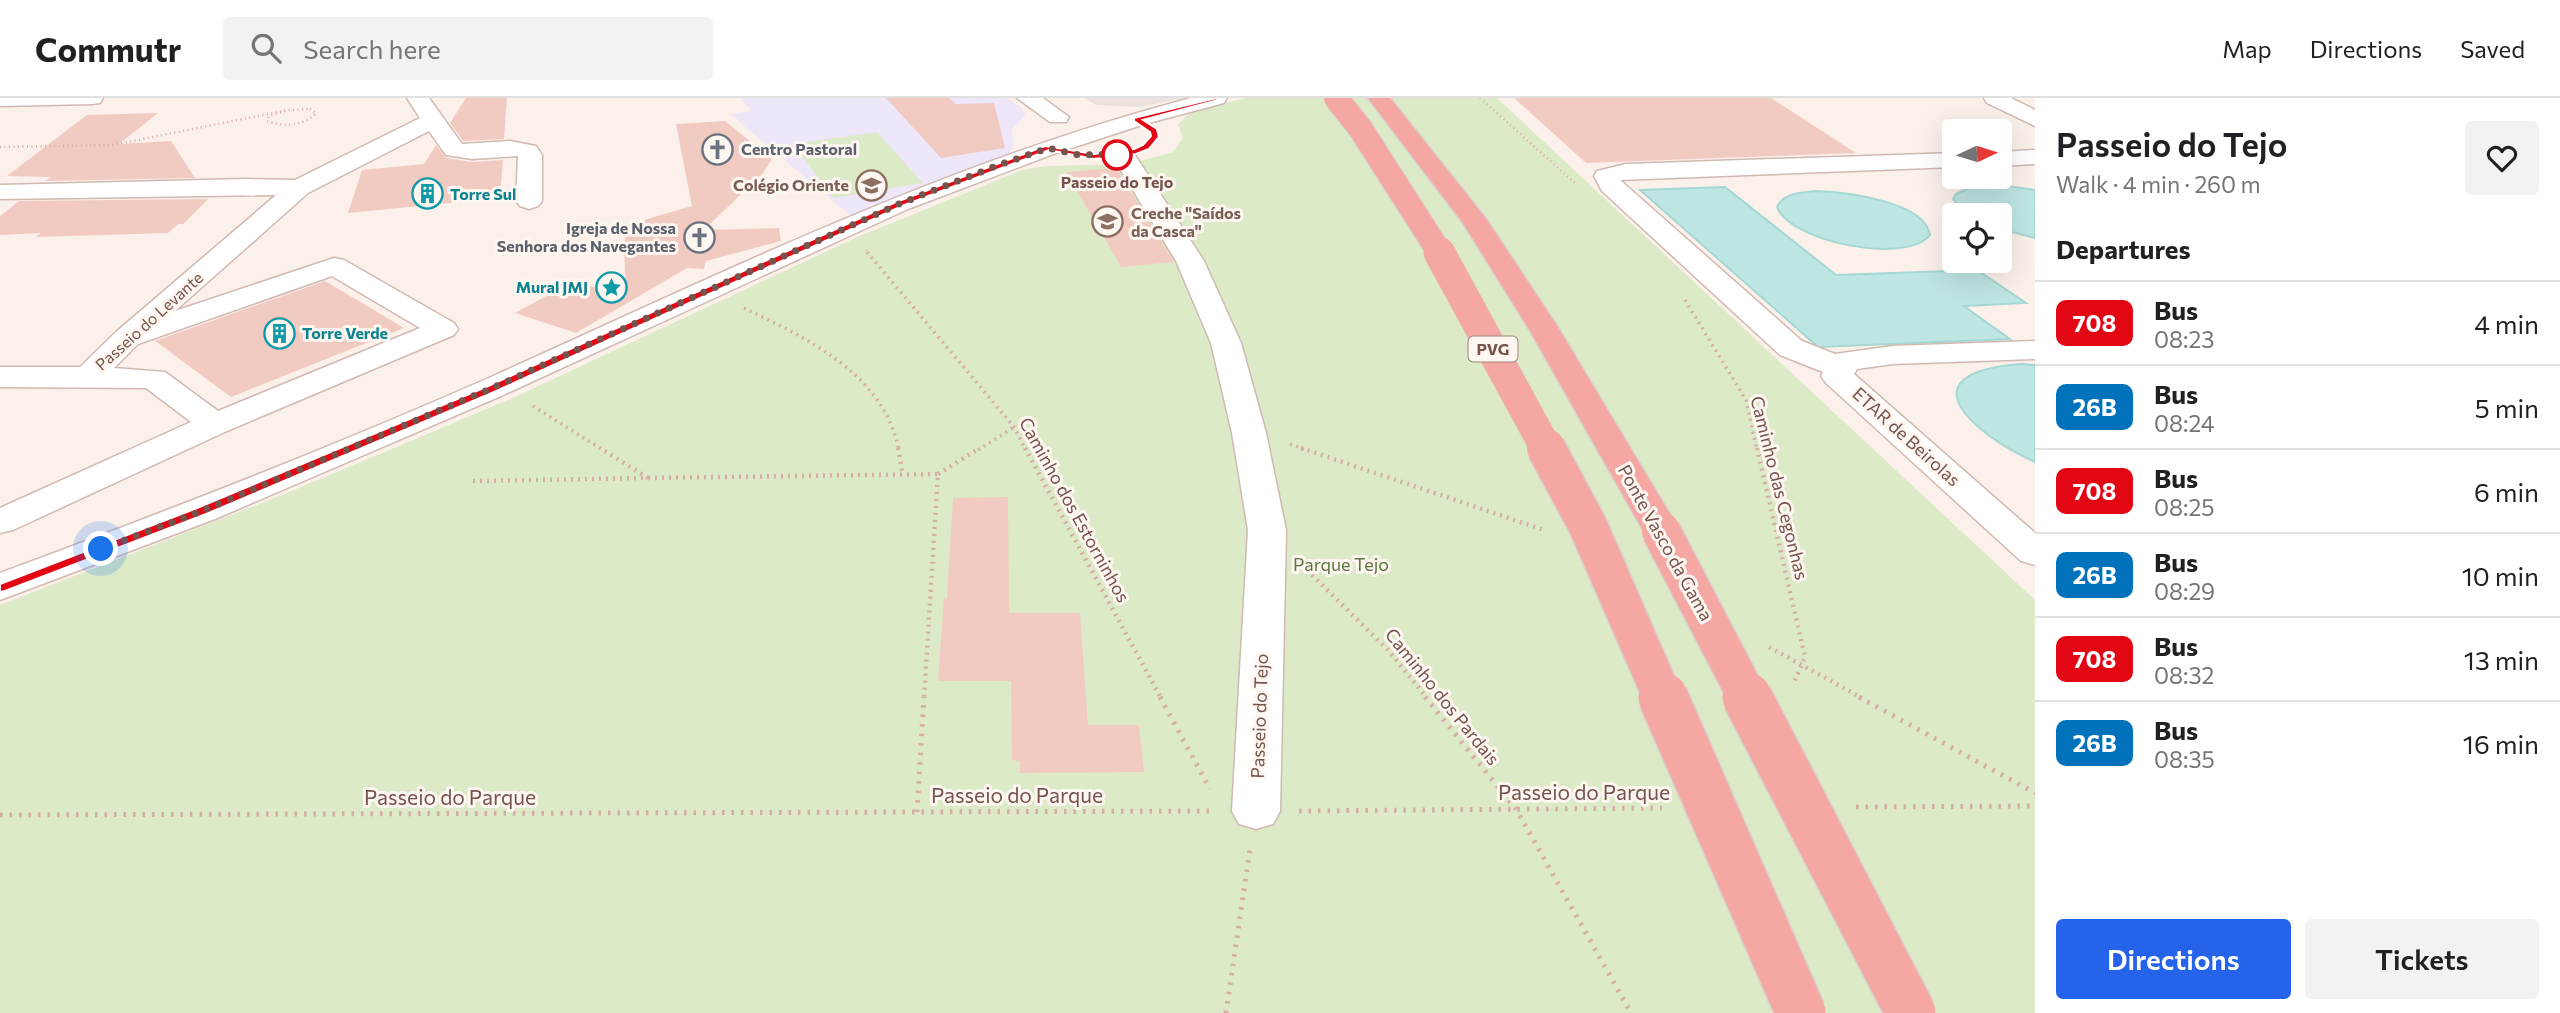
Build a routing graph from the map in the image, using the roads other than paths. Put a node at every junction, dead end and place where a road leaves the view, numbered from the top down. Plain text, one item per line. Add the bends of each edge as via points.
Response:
1 (92, 98) edge
2 (418, 98) edge
3 (1028, 98) edge
4 (1216, 98) edge
5 (1335, 98) edge
6 (1379, 98) edge
7 (1995, 98) edge
8 (49, 99) edge
9 (0, 100) edge
10 (1074, 115) junction
11 (1137, 119) junction
12 (2035, 119) edge
13 (433, 120) junction
14 (1048, 148) junction
15 (1124, 150) junction
16 (2035, 157) edge
17 (2012, 158) edge
18 (1942, 160) edge
19 (299, 188) junction
20 (0, 192) edge
21 (530, 201) dead end
22 (127, 338) junction
23 (2035, 350) edge
24 (1842, 368) junction
25 (0, 377) edge
26 (88, 377) junction
27 (215, 424) junction
28 (0, 522) edge
29 (2035, 553) edge
30 (0, 587) edge
31 (1256, 811) road end
32 (1801, 1013) edge
33 (1911, 1013) edge

1 - 8 street
2 - 13 street
3 - 10 street
4 - 11 street
5 - 32 highway, PVG, bridge via 1417,214 1588,526
6 - 33 highway, Ponte Vasco da Gama, bridge via 1474,220 1544,329 1661,531
7 - 12 street
8 - 9 street
10 - 11 street via 1115,114
10 - 14 street via 1038,130 1039,140
11 - 14 street
11 - 15 street, Passeio do Tejo via 1154,131
13 - 19 street, Passeio do Levante
13 - 21 street via 454,150 528,151
14 - 15 street
14 - 30 street via 899,204 202,511
15 - 31 street, Passeio do Tejo via 1190,261 1226,343 1249,433 1267,530
16 - 17 street
18 - 24 street via 1626,171 1606,176 1611,186 1791,348
19 - 20 street
19 - 22 street, Passeio do Levante
22 - 26 street, Passeio do Levante
22 - 27 street via 334,266 443,329
23 - 24 street, ETAR de Beirolas via 1893,355 1845,361
24 - 29 street, ETAR de Beirolas via 1837,376
25 - 26 street
26 - 27 street, Passeio do Levante via 154,379
27 - 28 street

